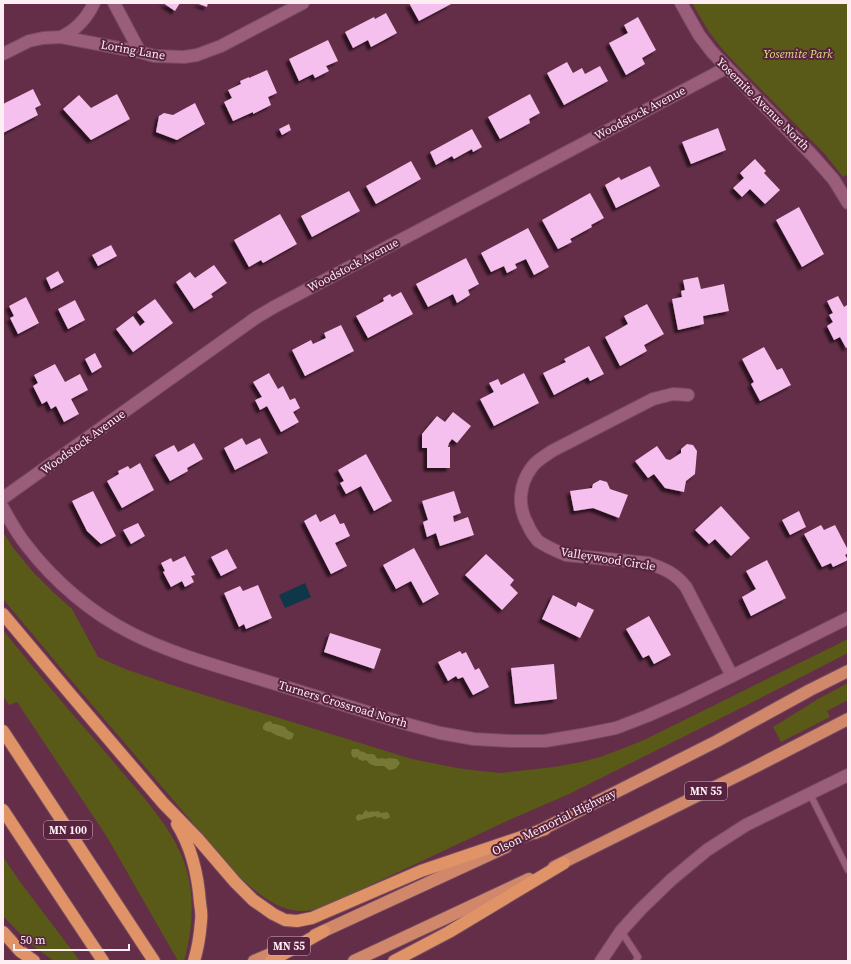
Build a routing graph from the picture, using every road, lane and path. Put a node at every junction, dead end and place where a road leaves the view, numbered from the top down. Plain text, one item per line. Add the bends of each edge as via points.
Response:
1 (94, 3) edge
2 (114, 3) edge
3 (303, 3) edge
4 (681, 3) edge
5 (61, 37) junction
6 (140, 52) junction
7 (3, 54) edge
8 (726, 68) junction
9 (848, 203) edge
10 (688, 395) dead end
11 (3, 498) edge
12 (3, 508) edge
13 (3, 614) edge
14 (848, 618) edge
15 (848, 671) edge
16 (732, 676) junction
17 (848, 719) edge
18 (3, 731) edge
19 (848, 775) edge
20 (810, 794) junction
21 (163, 803) junction
22 (3, 810) edge
23 (545, 829) junction
24 (564, 862) junction
25 (848, 870) edge
26 (324, 931) junction
27 (622, 931) junction
28 (3, 932) edge
29 (34, 961) edge
30 (103, 961) edge
31 (154, 961) edge
32 (194, 961) edge
33 (254, 961) edge
34 (271, 961) edge
35 (354, 961) edge
36 (394, 961) edge
37 (601, 961) edge
38 (636, 961) edge

1 - 5 street via 78,26
2 - 6 street
3 - 6 street, Loring Lane via 221,46 197,55 154,56
4 - 8 street, Yosemite Avenue North via 699,35
5 - 6 street, Loring Lane
5 - 7 street, Loring Lane via 29,41
8 - 9 street, Yosemite Avenue North via 812,155 834,180
8 - 11 street, Woodstock Avenue via 257,317
10 - 16 street, Valleywood Circle via 673,394 653,399 552,451 533,466 525,478 520,500 521,510 531,532 547,547 556,551 648,564 679,578
12 - 16 street, Turners Crossroad North via 27,546 48,571 98,614 130,633 179,654 440,733 474,739 512,741 545,741 581,735 616,728 647,716
13 - 21 highway
14 - 16 street, Turners Crossroad North
15 - 23 highway, Olson Memorial Highway / MN 55
17 - 24 highway, MN 55
18 - 31 highway, MN 100
19 - 20 street
20 - 25 lane
20 - 27 street via 746,825 707,850 671,880
21 - 23 highway via 253,900 285,920 297,921 312,918 421,871
21 - 32 highway via 184,835 192,854 199,889 201,920
22 - 30 highway
23 - 26 highway, Olson Memorial Highway / MN 55
24 - 35 highway, MN 55
24 - 36 highway via 449,932
26 - 33 highway, Olson Memorial Highway / MN 55
26 - 34 highway
27 - 37 street
27 - 38 lane via 638,957
28 - 29 highway via 20,951

